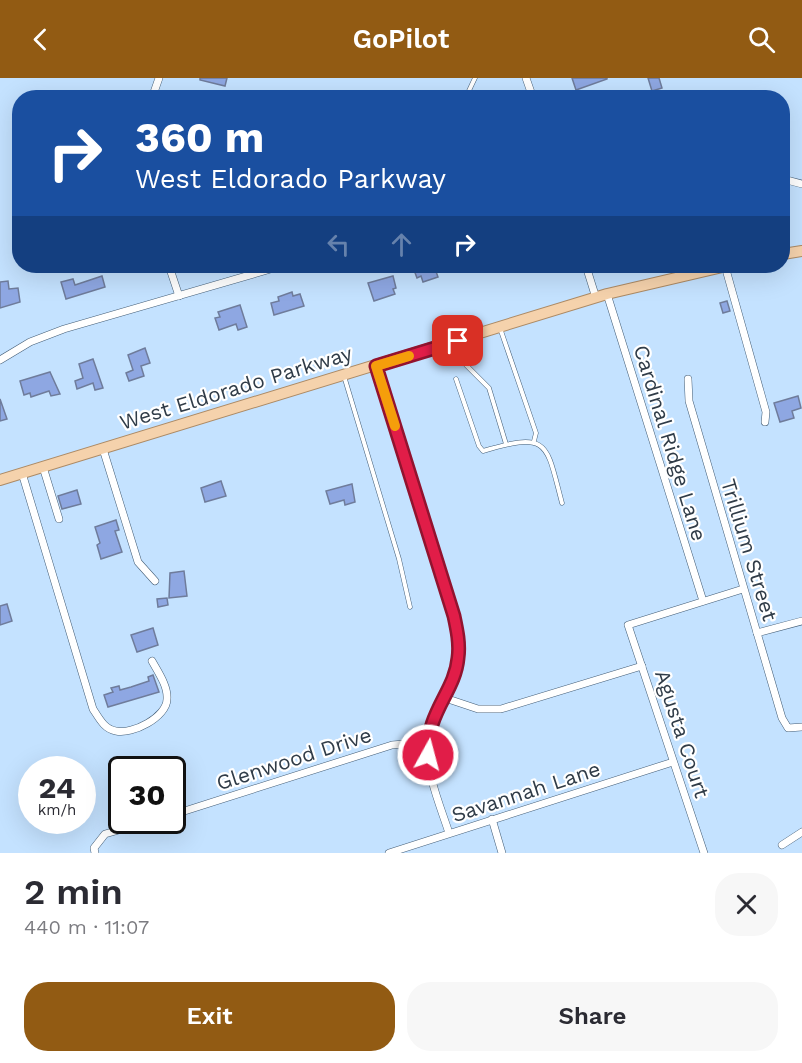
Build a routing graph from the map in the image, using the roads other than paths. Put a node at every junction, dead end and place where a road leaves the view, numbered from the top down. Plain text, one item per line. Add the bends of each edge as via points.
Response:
1 (171, 273) edge
2 (257, 273) edge
3 (588, 273) edge
4 (696, 273) edge
5 (728, 273) edge
6 (607, 294) junction
7 (179, 296) junction
8 (596, 298) junction
9 (500, 328) junction
10 (458, 341) junction
11 (0, 360) edge
12 (376, 366) junction
13 (343, 376) junction
14 (456, 379) dead end
15 (688, 379) dead end
16 (765, 422) dead end
17 (534, 441) junction
18 (506, 444) junction
19 (103, 448) junction
20 (43, 467) junction
21 (22, 473) junction
22 (0, 480) edge
23 (562, 503) dead end
24 (59, 519) dead end
25 (154, 581) dead end
26 (743, 589) junction
27 (703, 601) junction
28 (410, 607) dead end
29 (802, 621) edge
30 (757, 633) junction
31 (152, 661) dead end
32 (642, 666) junction
33 (442, 697) junction
34 (802, 727) edge
35 (428, 742) junction
36 (673, 762) junction
37 (186, 811) edge
38 (492, 819) junction
39 (802, 832) edge
40 (108, 833) edge
41 (449, 833) junction
42 (783, 845) dead end
43 (413, 849) edge
44 (95, 853) edge
45 (389, 853) edge
46 (502, 853) edge
47 (704, 853) edge

1 - 7 street
2 - 7 street
3 - 8 street
4 - 6 main road, West Eldorado Parkway
5 - 16 street via 766,412
6 - 8 main road, West Eldorado Parkway
6 - 27 street, Cardinal Ridge Lane
7 - 11 street via 64,329 30,342
8 - 9 main road, West Eldorado Parkway
9 - 10 main road, West Eldorado Parkway
9 - 17 lane via 536,433
10 - 12 main road, West Eldorado Parkway
10 - 18 lane via 467,366 489,388
12 - 13 main road, West Eldorado Parkway
12 - 33 street via 457,632 458,660
13 - 19 main road, West Eldorado Parkway
13 - 28 lane
14 - 18 lane via 478,446 483,451
15 - 26 street, Trillium Street via 689,401
17 - 18 lane
17 - 23 lane via 549,456
19 - 20 main road, West Eldorado Parkway
19 - 25 street via 138,562
20 - 21 main road, West Eldorado Parkway
20 - 24 street
21 - 22 main road, West Eldorado Parkway
21 - 31 street via 93,709 102,724 116,731 129,730 163,711 168,701
26 - 27 street
26 - 30 street, Trillium Street
27 - 32 street, Agusta Court via 628,625
29 - 30 street
30 - 34 street, Trillium Street via 782,717 788,728
32 - 33 street via 501,709 478,709
32 - 36 street, Agusta Court
33 - 35 street
35 - 37 street, Glenwood Drive via 392,745
35 - 41 street via 429,767
36 - 38 street, Savannah Lane
36 - 47 street, Agusta Court
38 - 41 street, Savannah Lane
38 - 46 street
39 - 42 street
40 - 44 street via 99,840
41 - 43 street, Savannah Lane
43 - 45 street, Savannah Lane

